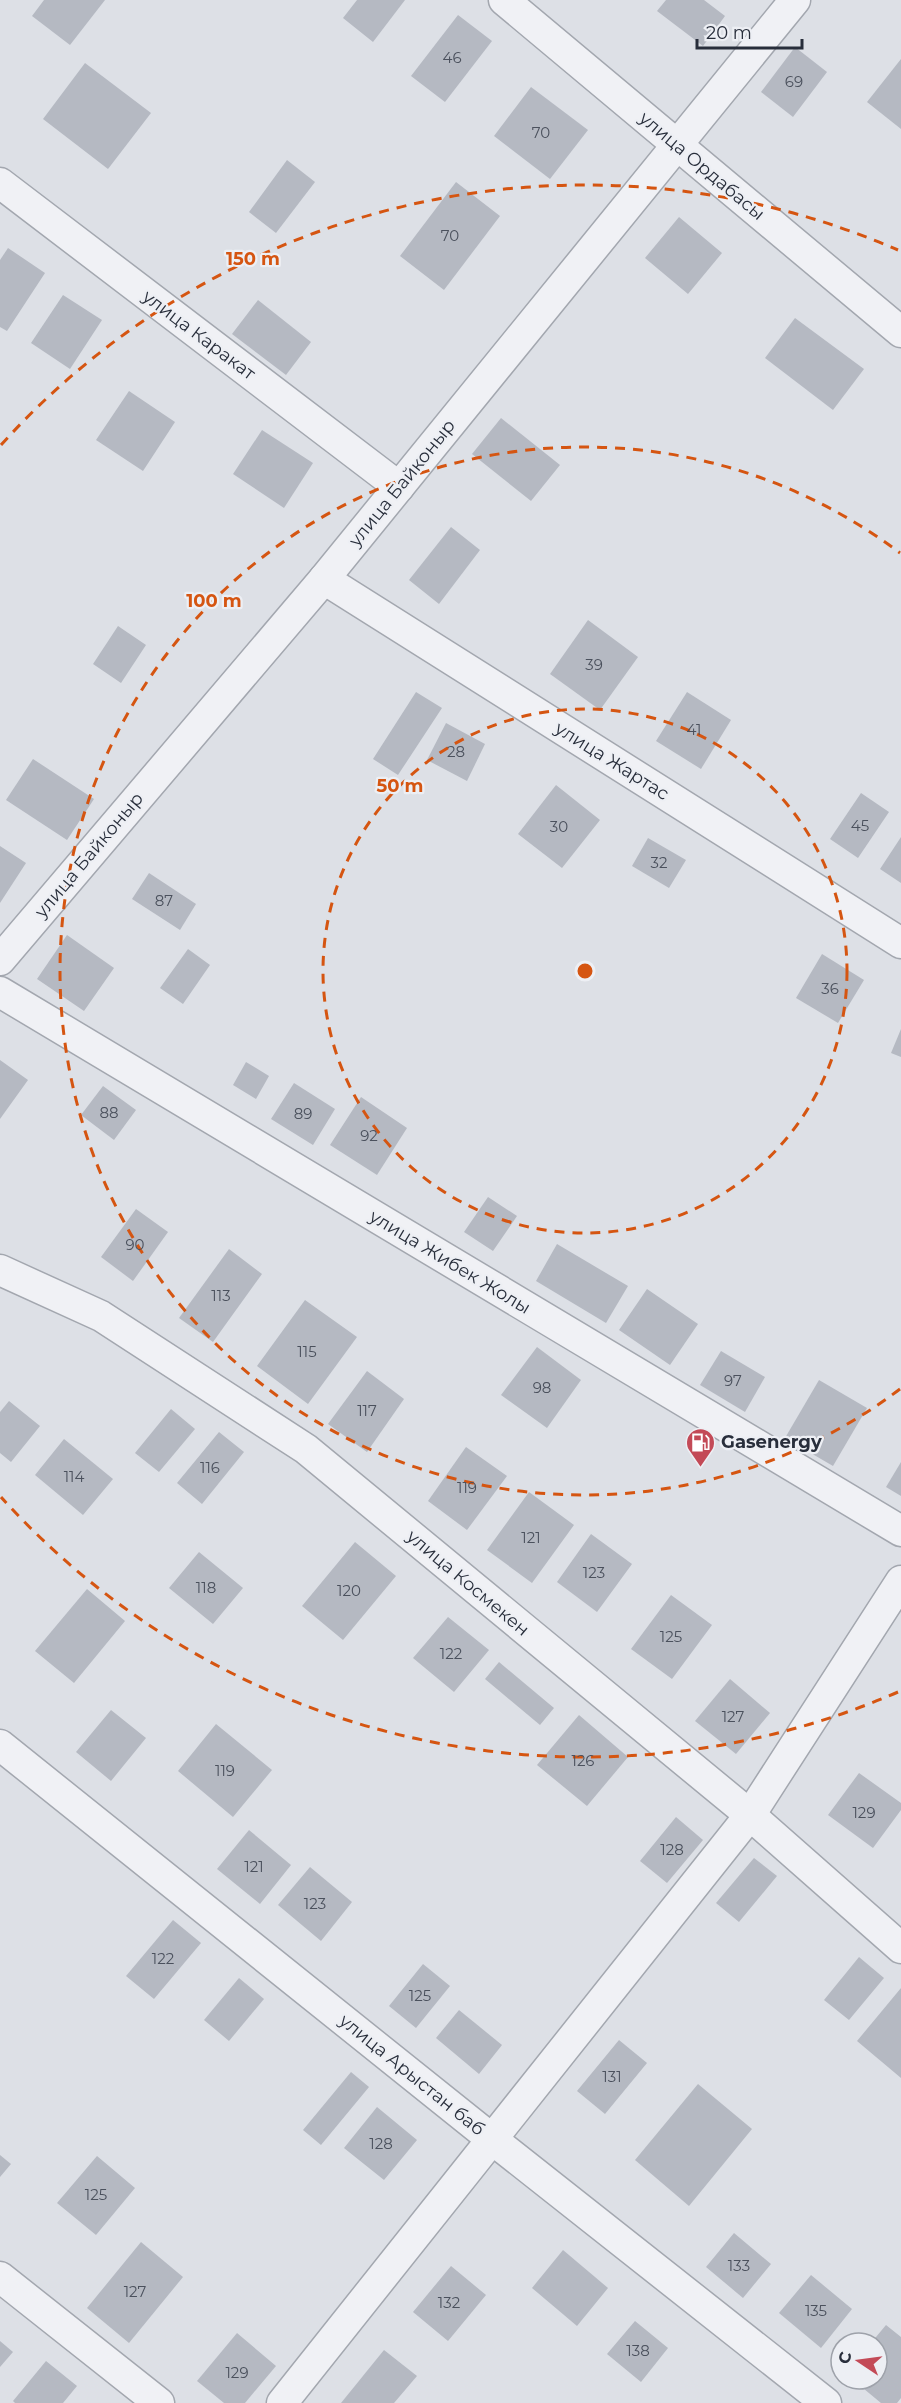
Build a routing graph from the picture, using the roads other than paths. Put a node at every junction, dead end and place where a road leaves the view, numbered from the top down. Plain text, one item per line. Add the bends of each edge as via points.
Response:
1 (504, 0) edge
2 (795, 0) edge
3 (677, 145) junction
4 (0, 183) edge
5 (901, 332) edge
6 (399, 487) junction
7 (324, 579) junction
8 (901, 943) edge
9 (0, 960) edge
10 (0, 992) edge
11 (0, 1270) edge
12 (901, 1531) edge
13 (901, 1581) edge
14 (0, 1745) edge
15 (750, 1815) junction
16 (901, 1948) edge
17 (492, 2140) junction
18 (0, 2277) edge
19 (159, 2403) edge
20 (282, 2403) edge
21 (826, 2403) edge

1 - 3 street, улица Ордабасы
2 - 3 street, улица Байконыр
3 - 5 street, улица Ордабасы
3 - 6 street, улица Байконыр
4 - 6 street, улица Каракат
6 - 7 street, улица Байконыр
7 - 8 street, улица Жартас
7 - 9 street, улица Байконыр
10 - 12 street, улица Жибек Жолы
11 - 15 street, улица Космекен via 100,1316 306,1449
13 - 15 street
14 - 17 street, улица Арыстан баб
15 - 16 street, улица Космекен
15 - 17 street
17 - 20 street
17 - 21 street, улица Арыстан баб
18 - 19 street

